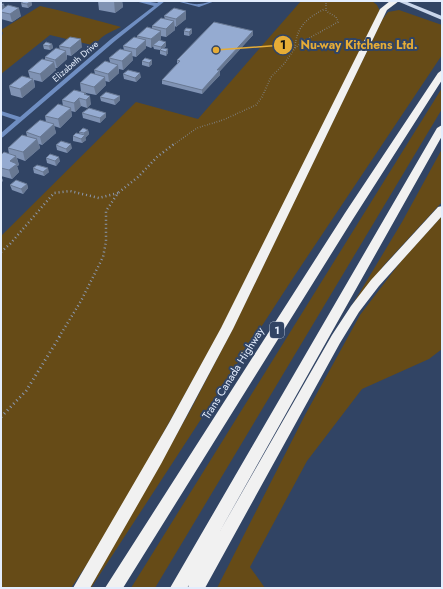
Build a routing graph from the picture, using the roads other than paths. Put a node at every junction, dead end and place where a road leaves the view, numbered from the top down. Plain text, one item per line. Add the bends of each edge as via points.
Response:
1 (137, 1) edge
2 (163, 1) edge
3 (178, 1) edge
4 (213, 1) edge
5 (395, 1) edge
6 (400, 1) edge
7 (157, 5) junction
8 (442, 18) edge
9 (442, 73) edge
10 (1, 113) edge
11 (21, 119) junction
12 (442, 128) edge
13 (1, 136) edge
14 (442, 209) edge
15 (81, 588) edge
16 (113, 588) edge
17 (178, 588) edge
18 (196, 588) edge

1 - 7 street
2 - 7 street, Elizabeth Drive
3 - 4 street via 199,6
5 - 15 highway via 384,9 205,372
6 - 8 main road
7 - 11 street, Elizabeth Drive
9 - 16 highway, Trans Canada Highway / 1 via 344,222
10 - 11 street
11 - 13 street, Elizabeth Drive
12 - 17 highway
14 - 18 highway via 375,284 344,327

